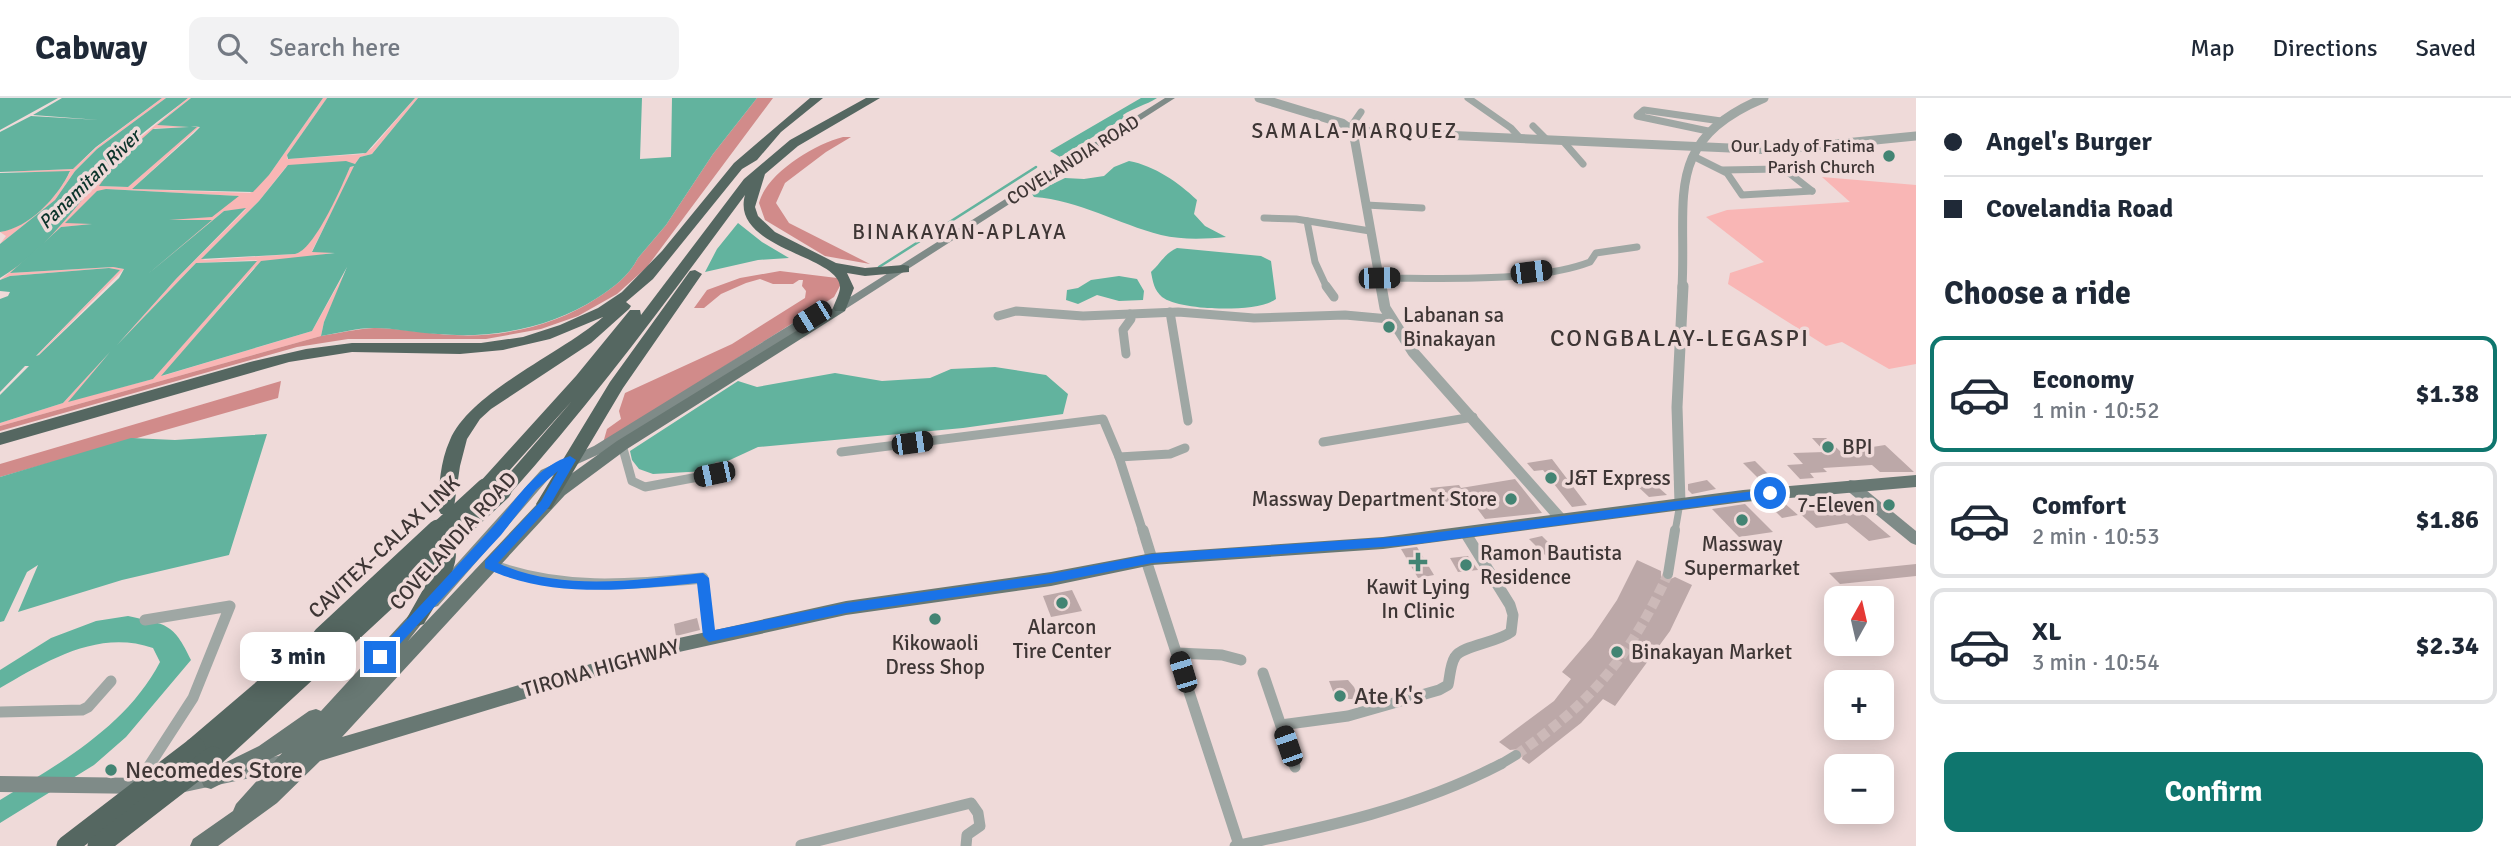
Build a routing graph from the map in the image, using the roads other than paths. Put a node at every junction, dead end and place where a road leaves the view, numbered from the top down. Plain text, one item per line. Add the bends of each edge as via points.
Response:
1 (817, 98) edge
2 (874, 98) edge
3 (1171, 98) edge
4 (1259, 98) edge
5 (1468, 98) edge
6 (1764, 98) edge
7 (1362, 112) dead end
8 (1721, 121) junction
9 (1533, 126) dead end
10 (1352, 130) junction
11 (1708, 131) junction
12 (1916, 136) edge
13 (1520, 138) junction
14 (1546, 139) junction
15 (1562, 140) junction
16 (760, 148) junction
17 (1696, 151) junction
18 (1583, 164) dead end
19 (762, 168) junction
20 (1722, 170) junction
21 (1366, 205) junction
22 (1422, 208) dead end
23 (1264, 218) dead end
24 (1307, 221) junction
25 (1370, 231) junction
26 (1637, 247) dead end
27 (833, 267) junction
28 (904, 269) junction
29 (679, 274) junction
30 (1379, 278) junction
31 (644, 282) junction
32 (1334, 297) dead end
33 (837, 310) junction
34 (1170, 312) junction
35 (1130, 314) junction
36 (998, 316) dead end
37 (1390, 319) junction
38 (1126, 354) dead end
39 (1473, 417) junction
40 (1188, 421) dead end
41 (0, 439) edge
42 (1323, 442) dead end
43 (622, 445) junction
44 (1185, 448) dead end
45 (841, 452) dead end
46 (1119, 457) junction
47 (570, 460) junction
48 (718, 466) dead end
49 (1916, 481) edge
50 (1850, 485) junction
51 (1680, 503) junction
52 (545, 504) junction
53 (447, 509) dead end
54 (1561, 519) junction
55 (1466, 534) junction
56 (1916, 540) edge
57 (447, 549) dead end
58 (1149, 559) junction
59 (489, 564) junction
60 (1668, 574) tunnel mouth
61 (417, 618) junction
62 (145, 620) dead end
63 (709, 636) junction
64 (1177, 653) junction
65 (1241, 660) dead end
66 (1263, 673) dead end
67 (362, 676) junction
68 (111, 681) dead end
69 (0, 712) edge
70 (1281, 724) junction
71 (314, 755) junction
72 (1516, 755) tunnel mouth
73 (206, 762) junction
74 (287, 762) junction
75 (1501, 764) joint
76 (1295, 767) dead end
77 (0, 784) edge
78 (135, 786) junction
79 (238, 818) junction
80 (801, 845) edge
81 (67, 846) edge
82 (98, 846) edge
83 (201, 846) edge
84 (967, 846) edge
85 (1237, 846) edge

1 - 16 highway
2 - 19 highway via 804,136
3 - 28 main road, COVELANDIA ROAD
4 - 10 street
5 - 13 street
6 - 8 street
7 - 10 street
8 - 11 street
8 - 11 street via 1644,110 1637,116
9 - 14 street
10 - 13 street
10 - 21 street
11 - 17 street
12 - 17 street via 1783,150
13 - 14 street
14 - 15 street
15 - 17 street
15 - 18 street
16 - 29 highway
16 - 31 highway via 727,175
17 - 20 street
17 - 51 street via 1684,175 1677,408
19 - 27 highway via 750,203 753,220
19 - 29 highway
20 - 20 street via 1742,195 1812,191 1784,169
21 - 22 street
21 - 25 street
23 - 24 street
24 - 25 street
24 - 32 street via 1321,282
25 - 30 street
26 - 30 street via 1596,253 1578,266 1543,271
27 - 28 highway via 865,272
27 - 33 highway via 842,274 847,288
28 - 33 main road, COVELANDIA ROAD
29 - 47 highway via 631,365
29 - 73 highway, CAVITEX–CALAX LINK, bridge via 580,403
30 - 37 street
31 - 41 highway via 597,314 526,340 467,349 367,346 306,353
31 - 53 highway via 597,332 470,419 454,450
33 - 43 main road, COVELANDIA ROAD
33 - 47 main road, COVELANDIA ROAD via 812,317 598,449
34 - 35 street
34 - 37 street
34 - 40 street
35 - 36 street via 1016,312
35 - 38 street via 1123,330
37 - 39 street via 1410,352
39 - 42 street
39 - 54 street
43 - 48 street via 632,481 645,487 714,474
43 - 52 main road, COVELANDIA ROAD
44 - 46 street via 1170,454
45 - 46 street via 1101,419
46 - 58 street
47 - 52 highway
47 - 61 main road, COVELANDIA ROAD via 545,473
49 - 50 main road, TIRONA HIGHWAY
50 - 51 main road, TIRONA HIGHWAY
50 - 56 main road
51 - 54 main road, TIRONA HIGHWAY
51 - 60 street
52 - 59 main road, COVELANDIA ROAD
54 - 55 main road, TIRONA HIGHWAY
55 - 58 main road, TIRONA HIGHWAY
55 - 70 street via 1510,605 1511,632 1499,643 1462,650 1448,685 1439,691 1348,716
57 - 61 highway via 443,572
58 - 63 main road, TIRONA HIGHWAY via 1051,579 846,608
58 - 64 street
59 - 63 street via 542,582 586,585 703,578
59 - 71 main road, COVELANDIA ROAD
61 - 67 main road, COVELANDIA ROAD
62 - 78 street via 230,606 193,698
63 - 71 main road, TIRONA HIGHWAY
64 - 65 street
64 - 85 street
66 - 70 street
67 - 73 main road via 286,741 252,761
67 - 74 main road, COVELANDIA ROAD
68 - 69 street via 82,710
70 - 76 street
71 - 74 main road, TIRONA HIGHWAY
71 - 79 main road, COVELANDIA ROAD via 270,799
72 - 75 street
73 - 74 main road, TIRONA HIGHWAY
73 - 78 main road, TIRONA HIGHWAY via 184,785
73 - 81 highway, CAVITEX–CALAX LINK, bridge
73 - 82 highway, CAVITEX–CALAX LINK, bridge
74 - 79 main road, COVELANDIA ROAD
75 - 85 street via 1451,791 1406,806
77 - 78 main road, TIRONA HIGHWAY
79 - 83 main road
80 - 84 street via 971,803 980,826 967,835

